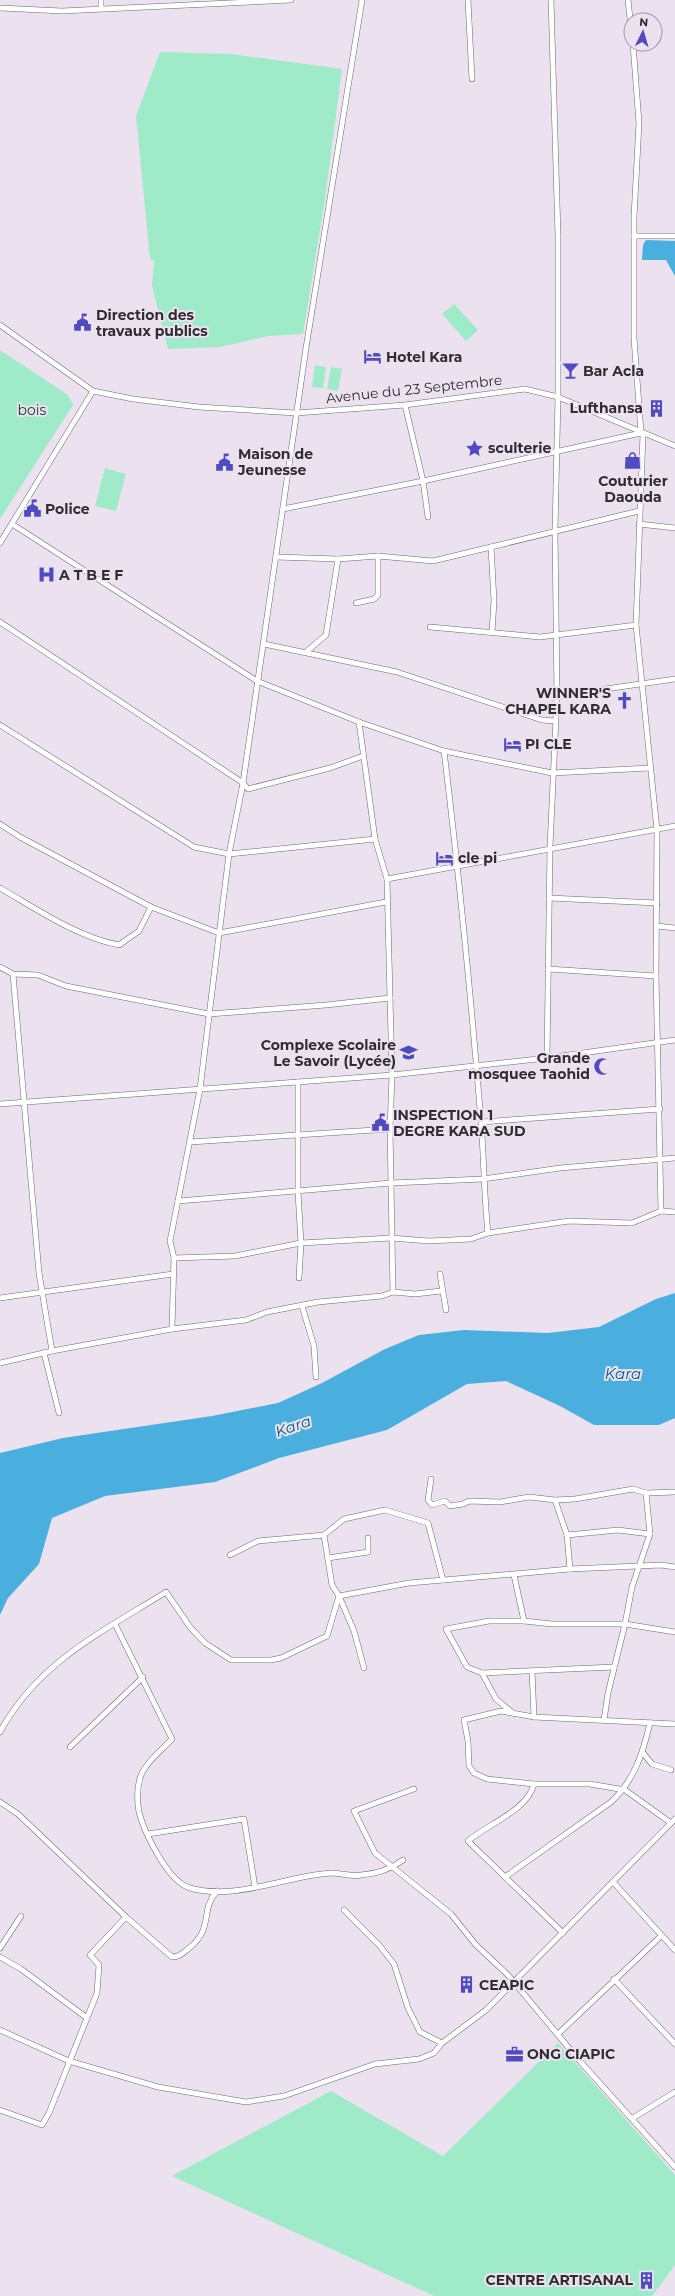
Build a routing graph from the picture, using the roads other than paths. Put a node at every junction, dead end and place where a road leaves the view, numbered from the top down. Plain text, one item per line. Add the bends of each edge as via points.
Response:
1 (101, 0) edge
2 (292, 0) edge
3 (362, 0) edge
4 (468, 0) edge
5 (551, 0) edge
6 (628, 0) edge
7 (0, 8) edge
8 (101, 8) junction
9 (629, 12) edge
10 (634, 52) edge
11 (472, 79) dead end
12 (634, 236) junction
13 (675, 236) edge
14 (0, 324) edge
15 (93, 391) junction
16 (558, 397) junction
17 (405, 405) junction
18 (296, 413) junction
19 (642, 434) junction
20 (675, 446) edge
21 (558, 452) junction
22 (423, 481) junction
23 (283, 509) junction
24 (639, 511) junction
25 (428, 517) dead end
26 (12, 524) junction
27 (639, 524) junction
28 (675, 528) edge
29 (556, 532) junction
30 (0, 543) edge
31 (491, 547) junction
32 (378, 556) junction
33 (276, 557) junction
34 (338, 559) junction
35 (356, 603) dead end
36 (0, 622) edge
37 (636, 626) junction
38 (430, 627) dead end
39 (492, 632) junction
40 (557, 633) junction
41 (264, 644) junction
42 (306, 652) junction
43 (675, 679) edge
44 (257, 681) junction
45 (641, 684) junction
46 (557, 696) junction
47 (555, 721) junction
48 (359, 722) junction
49 (0, 725) edge
50 (444, 751) junction
51 (363, 756) junction
52 (650, 768) junction
53 (552, 773) junction
54 (243, 783) junction
55 (0, 824) edge
56 (675, 826) edge
57 (657, 830) junction
58 (375, 839) junction
59 (550, 848) junction
60 (229, 854) junction
61 (458, 865) junction
62 (387, 878) junction
63 (0, 888) edge
64 (549, 898) junction
65 (386, 902) junction
66 (657, 903) junction
67 (151, 907) junction
68 (657, 926) junction
69 (675, 928) edge
70 (219, 933) junction
71 (0, 967) edge
72 (548, 969) junction
73 (13, 974) junction
74 (656, 976) junction
75 (390, 998) junction
76 (209, 1014) junction
77 (675, 1040) edge
78 (658, 1042) junction
79 (547, 1058) junction
80 (475, 1067) junction
81 (392, 1075) junction
82 (298, 1082) junction
83 (200, 1089) junction
84 (24, 1102) junction
85 (0, 1104) edge
86 (660, 1109) junction
87 (481, 1122) junction
88 (390, 1129) junction
89 (298, 1136) junction
90 (190, 1142) junction
91 (675, 1158) edge
92 (661, 1159) junction
93 (483, 1179) junction
94 (392, 1183) junction
95 (298, 1192) junction
96 (178, 1201) junction
97 (661, 1211) junction
98 (675, 1212) edge
99 (488, 1233) junction
100 (391, 1238) junction
101 (301, 1243) junction
102 (174, 1258) junction
103 (173, 1274) junction
104 (440, 1274) dead end
105 (299, 1278) dead end
106 (42, 1291) junction
107 (441, 1291) junction
108 (393, 1292) junction
109 (0, 1298) edge
110 (302, 1306) junction
111 (446, 1310) dead end
112 (172, 1329) junction
113 (52, 1351) junction
114 (44, 1353) junction
115 (0, 1363) edge
116 (316, 1377) dead end
117 (60, 1413) dead end
118 (431, 1479) dead end
119 (675, 1492) edge
120 (646, 1493) junction
121 (555, 1500) junction
122 (650, 1534) junction
123 (324, 1535) junction
124 (567, 1535) junction
125 (368, 1538) dead end
126 (230, 1556) dead end
127 (328, 1558) junction
128 (638, 1566) junction
129 (675, 1566) edge
130 (570, 1569) junction
131 (514, 1574) junction
132 (443, 1580) junction
133 (339, 1596) junction
134 (524, 1622) junction
135 (116, 1624) junction
136 (625, 1624) junction
137 (675, 1632) edge
138 (614, 1667) junction
139 (364, 1668) dead end
140 (532, 1671) junction
141 (482, 1673) junction
142 (143, 1677) junction
143 (514, 1714) junction
144 (534, 1717) junction
145 (604, 1720) junction
146 (650, 1724) junction
147 (675, 1724) edge
148 (0, 1732) edge
149 (70, 1747) dead end
150 (643, 1753) junction
151 (671, 1770) dead end
152 (534, 1784) junction
153 (414, 1790) dead end
154 (625, 1790) junction
155 (0, 1802) edge
156 (675, 1818) edge
157 (670, 1823) junction
158 (148, 1834) junction
159 (403, 1860) dead end
160 (394, 1867) junction
161 (505, 1877) junction
162 (614, 1882) junction
163 (255, 1887) junction
164 (217, 1891) junction
165 (344, 1910) dead end
166 (21, 1916) dead end
167 (126, 1917) junction
168 (563, 1933) junction
169 (661, 1936) junction
170 (0, 1948) edge
171 (675, 1950) edge
172 (0, 1957) edge
173 (614, 1979) junction
174 (514, 1983) junction
175 (87, 2018) junction
176 (0, 2030) edge
177 (558, 2034) junction
178 (442, 2043) junction
179 (675, 2044) edge
180 (69, 2061) junction
181 (675, 2092) edge
182 (0, 2110) edge
183 (633, 2118) junction
184 (674, 2165) edge

1 - 8 street
2 - 8 street
3 - 18 street
4 - 11 street
5 - 16 street via 558,235
6 - 9 street
7 - 8 street via 62,11
10 - 12 street via 639,123
12 - 13 street
12 - 19 street via 634,338
14 - 15 street, Avenue du 23 Septembre
15 - 18 street, Avenue du 23 Septembre via 199,407
15 - 26 street
16 - 17 street, Avenue du 23 Septembre via 525,389 502,390
16 - 19 street, Avenue du 23 Septembre
16 - 21 street
17 - 18 street, Avenue du 23 Septembre
17 - 22 street
18 - 23 street
19 - 20 street, Avenue du 23 Septembre
19 - 21 street
19 - 24 street
21 - 22 street
21 - 29 street
22 - 23 street
22 - 25 street
23 - 33 street
24 - 27 street
24 - 29 street
26 - 30 street
26 - 44 street
27 - 28 street
27 - 37 street
29 - 31 street
29 - 40 street
31 - 32 street via 433,561
31 - 39 street via 494,601
32 - 34 street
32 - 35 street via 378,595 374,599
33 - 34 street
33 - 41 street
34 - 42 street via 326,635
36 - 54 street
37 - 40 street
37 - 45 street
38 - 39 street
39 - 40 street via 540,636
40 - 46 street
41 - 42 street
41 - 44 street
42 - 47 street via 397,672 542,720
43 - 45 street
44 - 48 street
44 - 54 street
45 - 46 street
45 - 52 street
46 - 47 street
47 - 53 street
48 - 50 street
48 - 51 street
49 - 60 street via 194,847
50 - 53 street
50 - 61 street
51 - 54 street via 330,768 248,789
51 - 58 street
52 - 53 street
52 - 57 street
53 - 59 street
54 - 60 street
55 - 67 street
56 - 57 street
57 - 59 street
57 - 66 street
58 - 60 street
58 - 62 street
59 - 61 street
59 - 64 street
60 - 70 street
61 - 62 street
61 - 80 street
62 - 65 street
63 - 67 street via 66,925 119,945 139,931
64 - 66 street
64 - 72 street
65 - 70 street
65 - 75 street
66 - 68 street
67 - 70 street
68 - 69 street
68 - 74 street
70 - 76 street
71 - 73 street
72 - 74 street
72 - 79 street
73 - 76 street via 38,975 66,986
73 - 84 street
74 - 78 street
75 - 76 street
75 - 81 street
76 - 83 street
77 - 78 street
78 - 79 street
78 - 86 street
79 - 80 street
80 - 81 street
80 - 87 street
81 - 82 street
81 - 88 street
82 - 83 street
82 - 89 street
83 - 84 street
83 - 90 street
84 - 85 street
84 - 106 street
86 - 87 street
86 - 92 street
87 - 93 street
88 - 89 street
88 - 94 street
89 - 90 street
89 - 95 street
90 - 96 street
91 - 92 street
92 - 93 street via 560,1168
92 - 97 street
93 - 94 street
93 - 99 street
94 - 95 street
94 - 100 street
95 - 96 street
95 - 101 street
96 - 102 street via 170,1241
97 - 98 street
97 - 99 street via 632,1223 569,1221
99 - 100 street via 471,1239 429,1241
100 - 101 street
100 - 108 street
101 - 102 street via 235,1256
101 - 105 street
102 - 103 street
103 - 106 street
103 - 112 street
104 - 107 street
106 - 109 street
106 - 113 street
107 - 108 street via 415,1294
107 - 111 street
108 - 110 street via 382,1296
110 - 112 street via 267,1312 246,1320
110 - 116 street via 314,1346
112 - 113 street
113 - 114 street
114 - 115 street
114 - 117 street
118 - 121 street via 428,1500 432,1505 446,1501 450,1506 469,1501 500,1502 529,1497
119 - 120 street
120 - 121 street via 633,1489
120 - 122 street
121 - 124 street
122 - 124 street via 618,1530
122 - 128 street
123 - 126 street via 258,1541
123 - 127 street
123 - 132 street via 344,1519 385,1510 428,1523
124 - 130 street
125 - 127 street via 368,1552
127 - 133 street via 332,1585
128 - 129 street
128 - 130 street
128 - 136 street
130 - 131 street
131 - 132 street
131 - 134 street
132 - 133 street via 409,1583
133 - 135 street via 327,1636 281,1658 271,1660 231,1660 205,1643 190,1627 166,1592
133 - 139 street via 354,1632
134 - 136 street
134 - 141 street via 489,1621 446,1629 467,1667
135 - 142 street
135 - 148 street via 82,1643 54,1665 31,1689
136 - 137 street
136 - 138 street
138 - 140 street
138 - 145 street
140 - 141 street
140 - 144 street
141 - 143 street via 496,1699
142 - 149 street
142 - 158 street via 172,1739 142,1772 139,1811
143 - 144 street
143 - 152 street via 501,1711 464,1720 469,1766 474,1774 487,1779
144 - 145 street
145 - 146 street
146 - 147 street
146 - 150 street
150 - 151 street via 652,1764
150 - 154 street
152 - 154 street via 590,1784
152 - 161 street via 531,1794 521,1806 468,1841
153 - 160 street via 354,1811 375,1853
154 - 157 street
154 - 161 street
155 - 167 street via 18,1814
156 - 157 street
157 - 162 street
158 - 163 street via 244,1819
158 - 164 street via 166,1868 182,1885 199,1890
159 - 160 street
160 - 163 street via 360,1876 331,1873
160 - 174 street via 451,1914 476,1945
161 - 168 street
162 - 168 street
162 - 169 street
163 - 164 street
164 - 167 street via 209,1903 205,1930 199,1940 178,1957 168,1955
165 - 178 street via 394,1964 408,2008 420,2032
166 - 170 street
167 - 175 street via 90,1955 99,1965 97,1993
168 - 174 street
169 - 171 street
169 - 173 street
172 - 175 street via 21,1969
173 - 177 street
173 - 179 street
174 - 177 street
174 - 178 street via 486,2010
175 - 180 street
176 - 180 street
177 - 183 street
178 - 180 street via 434,2053 419,2059 375,2064 284,2096 246,2102 158,2087
180 - 182 street via 42,2125
181 - 183 street
183 - 184 street

